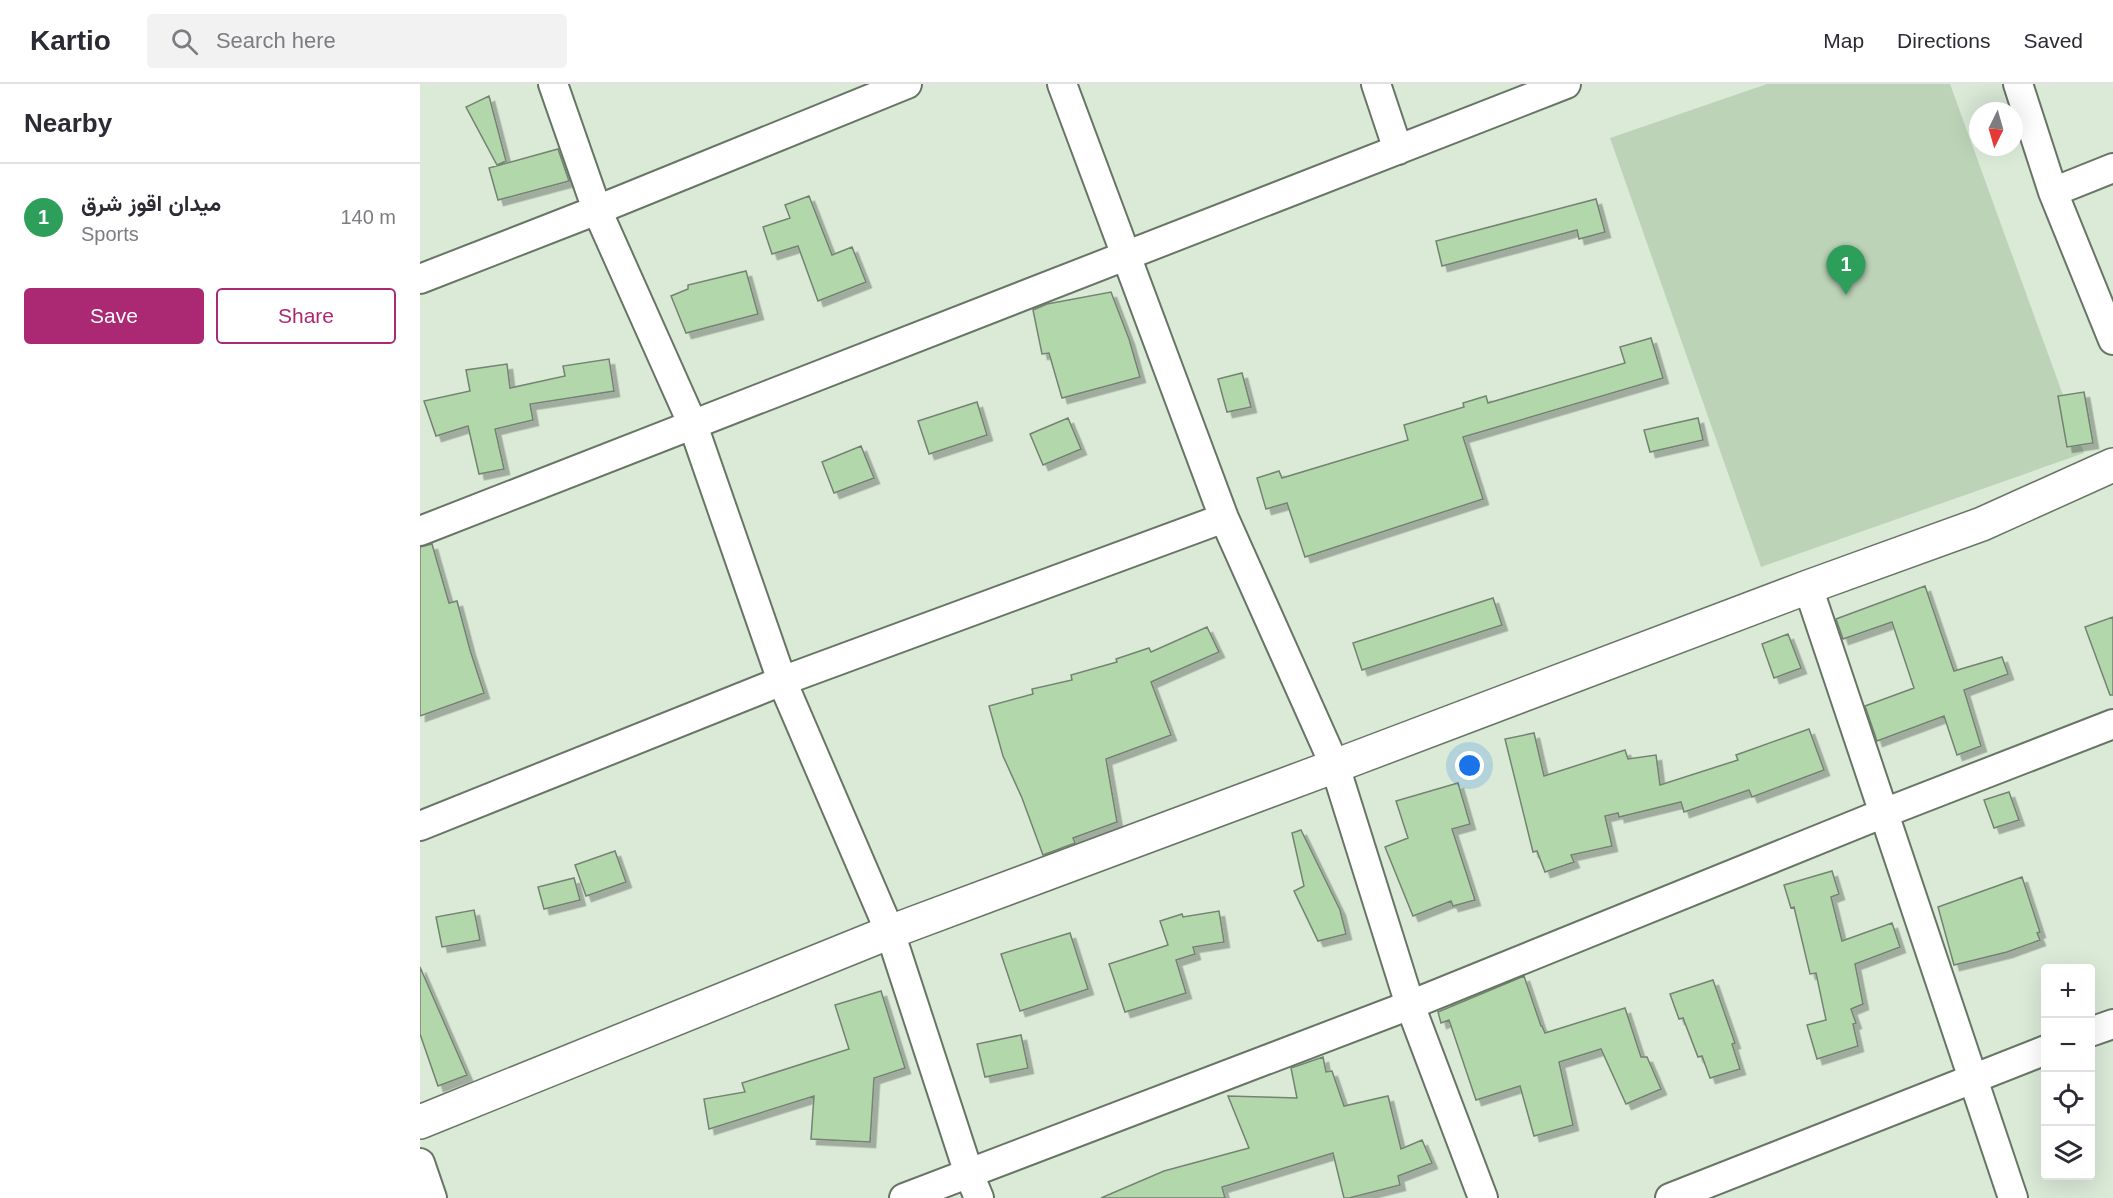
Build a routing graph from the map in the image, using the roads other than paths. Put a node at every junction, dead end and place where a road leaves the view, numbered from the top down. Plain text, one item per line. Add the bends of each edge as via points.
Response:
1 (553, 84) edge
2 (907, 84) edge
3 (1062, 84) edge
4 (1376, 84) edge
5 (1566, 84) edge
6 (2018, 84) edge
7 (1398, 150) junction
8 (2113, 168) edge
9 (2053, 192) junction
10 (597, 210) junction
11 (1127, 255) junction
12 (420, 279) edge
13 (2113, 340) edge
14 (693, 425) junction
15 (2113, 465) edge
16 (1224, 518) junction
17 (420, 531) edge
18 (1808, 587) junction
19 (782, 681) junction
20 (2113, 724) edge
21 (1335, 766) junction
22 (1884, 813) junction
23 (420, 826) edge
24 (890, 932) junction
25 (1410, 1005) junction
26 (2113, 1024) edge
27 (2095, 1031) edge
28 (2041, 1052) edge
29 (1973, 1078) junction
30 (420, 1122) edge
31 (420, 1163) edge
32 (974, 1186) edge
33 (432, 1198) edge
34 (904, 1198) edge
35 (1483, 1198) edge
36 (1670, 1198) edge
37 (2013, 1198) edge

1 - 10 street
2 - 10 street
3 - 11 street
4 - 7 street
5 - 7 street
6 - 9 street
7 - 11 street
8 - 9 street
9 - 13 street
10 - 12 street
10 - 14 street
11 - 14 street
11 - 16 street
14 - 17 street
14 - 19 street
15 - 18 street via 1983,525
16 - 19 street
16 - 21 street
18 - 21 street
18 - 22 street
19 - 23 street
19 - 24 street
20 - 22 street
21 - 24 street
21 - 25 street
22 - 25 street
22 - 29 street
24 - 30 street
24 - 32 street
25 - 32 street
25 - 35 street
26 - 27 street
28 - 29 street
29 - 36 street
29 - 37 street
31 - 33 street
32 - 34 street

